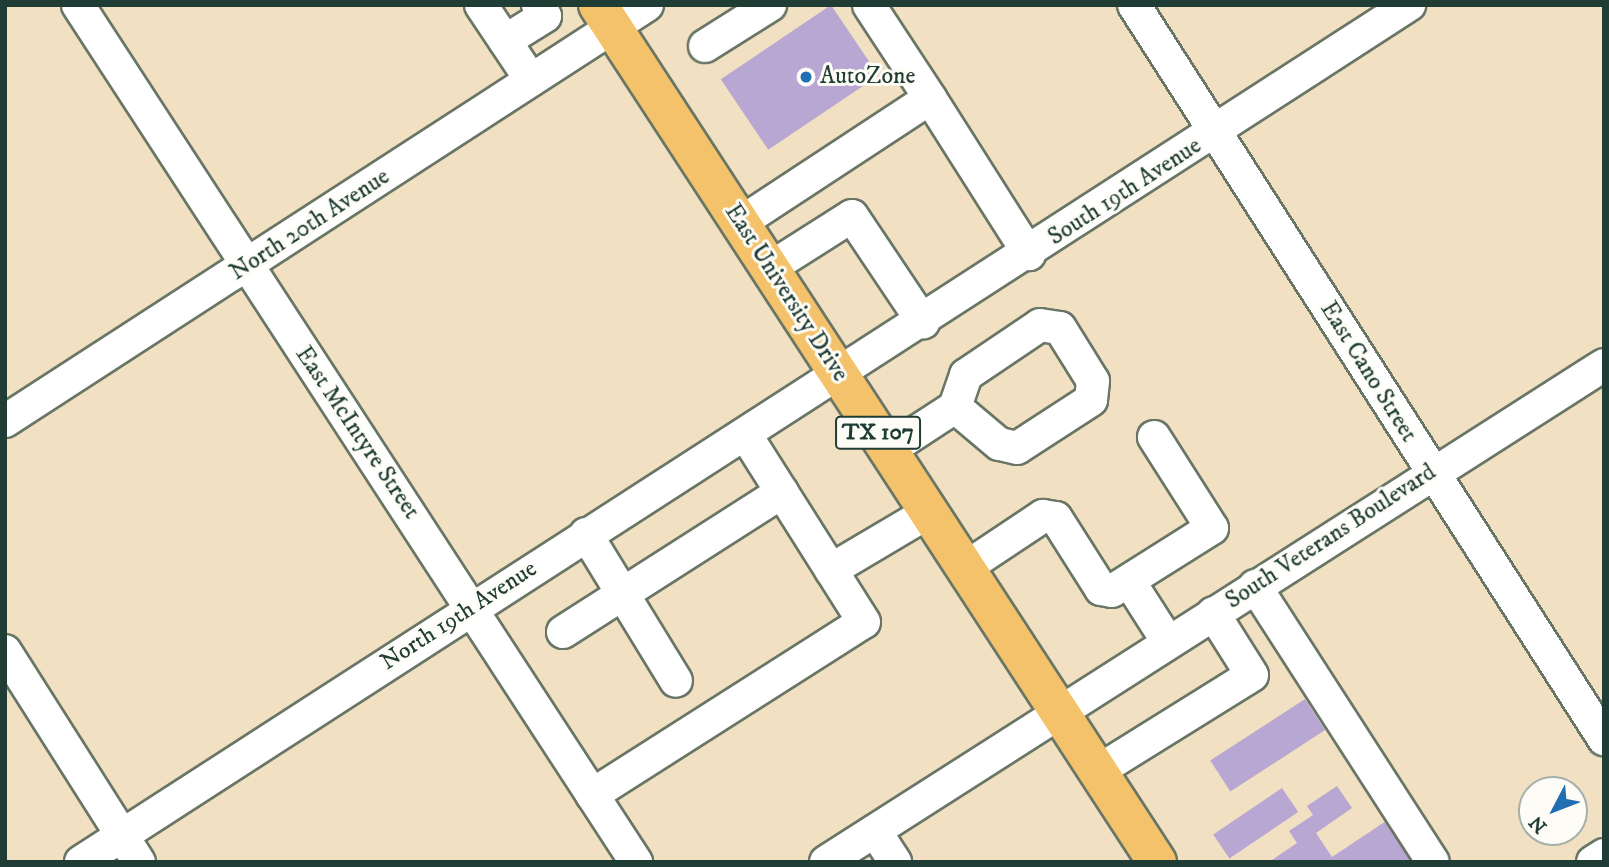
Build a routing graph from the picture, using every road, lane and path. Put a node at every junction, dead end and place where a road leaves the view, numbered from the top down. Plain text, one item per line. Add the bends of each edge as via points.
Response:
1 (78, 5) edge
2 (481, 5) edge
3 (647, 5) edge
4 (770, 5) edge
5 (869, 5) edge
6 (1134, 5) edge
7 (1409, 5) edge
8 (542, 7) edge
9 (732, 15) edge
10 (605, 16) edge
11 (505, 41) junction
12 (705, 46) dead end
13 (531, 80) junction
14 (929, 98) junction
15 (1218, 132) junction
16 (740, 223) junction
17 (1029, 254) junction
18 (246, 267) junction
19 (769, 268) junction
20 (923, 322) junction
21 (1604, 365) edge
22 (840, 376) junction
23 (955, 407) junction
24 (5, 421) edge
25 (746, 435) junction
26 (1154, 437) dead end
27 (889, 450) junction
28 (1431, 472) junction
29 (782, 492) junction
30 (929, 512) junction
31 (586, 534) junction
32 (965, 568) junction
33 (831, 570) junction
34 (1129, 581) junction
35 (1255, 586) junction
36 (623, 594) junction
37 (473, 606) junction
38 (1213, 613) junction
39 (563, 632) dead end
40 (1168, 642) junction
41 (5, 651) edge
42 (676, 681) dead end
43 (1060, 712) junction
44 (1604, 739) edge
45 (1098, 771) junction
46 (592, 795) junction
47 (875, 831) junction
48 (130, 849) edge
49 (1604, 855) edge
50 (81, 862) edge
51 (636, 862) edge
52 (826, 862) edge
53 (895, 862) edge
54 (1157, 862) edge
55 (1433, 862) edge
56 (1592, 862) edge

1 - 18 street, East McIntyre Street
2 - 11 street
3 - 10 street, North 20th Avenue
4 - 9 street
5 - 14 street
6 - 15 street, East Cano Street
7 - 15 street, South 19th Avenue
8 - 11 street via 545,16
9 - 12 street
10 - 13 street, North 20th Avenue
10 - 16 main road, East University Drive / TX 107
11 - 13 street
13 - 18 street, North 20th Avenue
14 - 16 street
14 - 17 street
15 - 17 street, South 19th Avenue
15 - 28 street, East Cano Street
16 - 19 main road, East University Drive / TX 107
17 - 20 street, South 19th Avenue
18 - 24 street, North 20th Avenue
18 - 37 street, East McIntyre Street
19 - 20 street via 852,216
19 - 22 main road, East University Drive / TX 107
20 - 22 street, South 19th Avenue
21 - 28 street, South Veterans Boulevard
22 - 25 street, North 19th Avenue
22 - 27 main road, East University Drive / TX 107
23 - 23 street via 999,444 1017,448 1091,400 1093,381 1060,328 1040,325 967,375
23 - 27 street
25 - 29 street
25 - 31 street, North 19th Avenue
26 - 34 street via 1212,528
27 - 30 main road, East University Drive / TX 107
28 - 35 street, South Veterans Boulevard
28 - 44 street, East Cano Street
29 - 33 street
29 - 36 street
30 - 32 main road, East University Drive / TX 107
30 - 33 street
31 - 36 street
31 - 37 street, North 19th Avenue
32 - 34 street via 1044,516 1056,518 1101,589 1112,592
32 - 43 main road, East University Drive / TX 107
33 - 46 street via 864,622
34 - 40 street
35 - 38 street, South Veterans Boulevard
35 - 55 street
36 - 39 street
36 - 42 street
37 - 46 street, East McIntyre Street
37 - 48 street, North 19th Avenue
38 - 40 street, South Veterans Boulevard
38 - 45 street via 1252,674
40 - 43 street, South Veterans Boulevard
41 - 48 street
43 - 45 main road, East University Drive / TX 107
43 - 47 street, South Veterans Boulevard
45 - 54 main road, East University Drive / TX 107
46 - 51 street, East McIntyre Street
47 - 52 street, South Veterans Boulevard
47 - 53 street
48 - 50 street, North 19th Avenue
49 - 56 street

